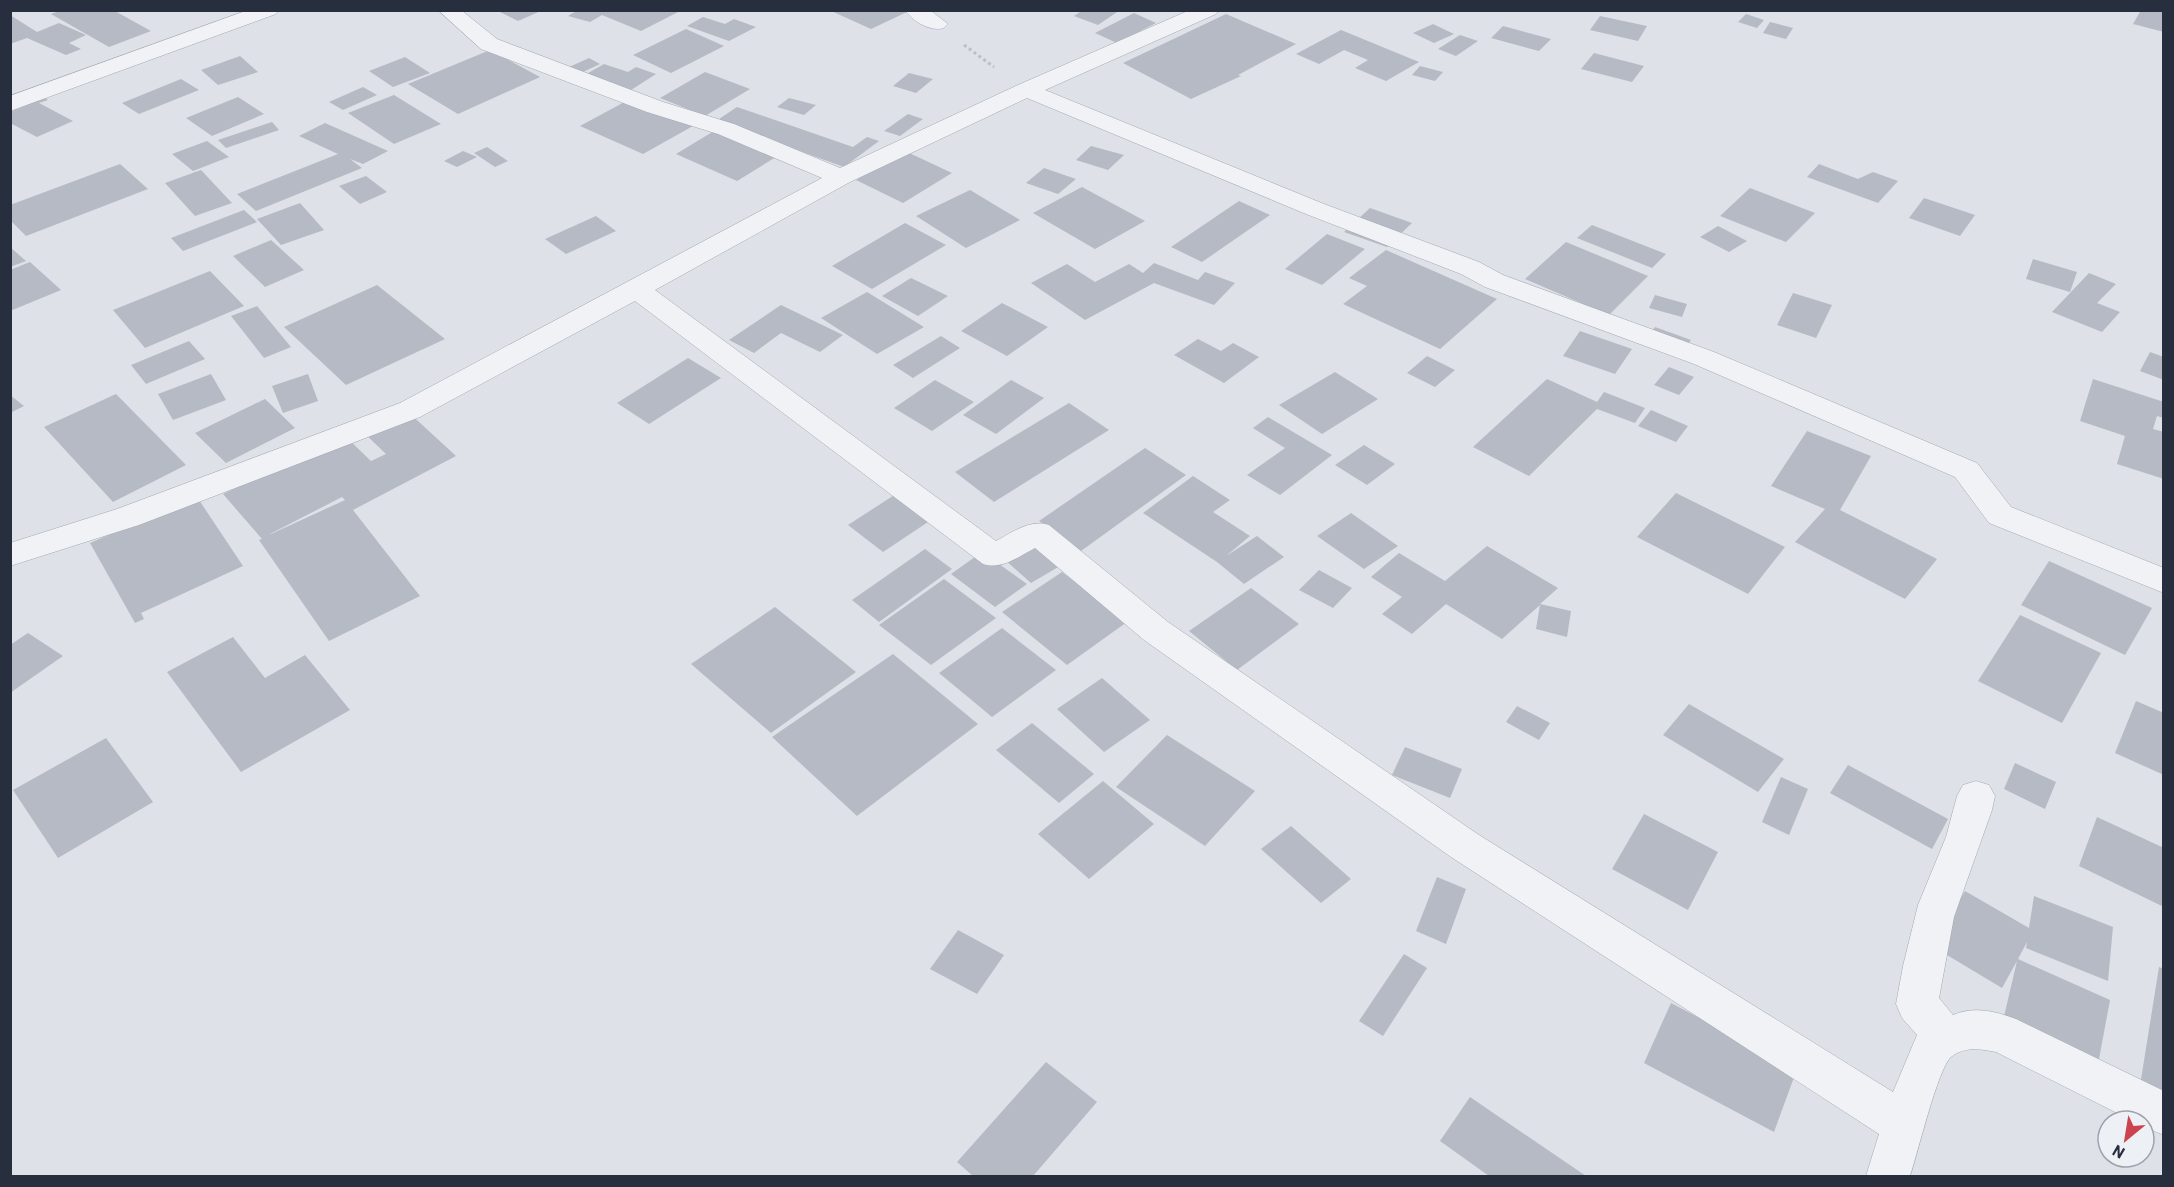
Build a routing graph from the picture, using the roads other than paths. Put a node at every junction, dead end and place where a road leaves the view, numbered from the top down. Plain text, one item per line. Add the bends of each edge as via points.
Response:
1 (269, 10) edge
2 (448, 10) edge
3 (915, 10) edge
4 (1209, 10) edge
5 (937, 24) road end
6 (1026, 90) junction
7 (10, 104) edge
8 (841, 177) junction
9 (637, 289) junction
10 (10, 555) edge
11 (2163, 581) edge
12 (1976, 796) dead end
13 (1946, 1038) junction
14 (2163, 1114) edge
15 (1905, 1125) junction
16 (1888, 1176) edge

1 - 7 street
2 - 8 street via 489,44 655,107 726,129
3 - 5 street
4 - 6 street
6 - 8 street
6 - 11 street via 1494,281 1704,358 1966,470 2000,515
8 - 9 street
9 - 10 street via 410,410 128,517
9 - 15 street via 994,556 1038,533 1156,631 1465,846
12 - 13 street via 1973,817 1924,953 1917,1004
13 - 14 street via 1969,1028 2001,1033
13 - 15 street via 1935,1044 1920,1075
15 - 16 street

